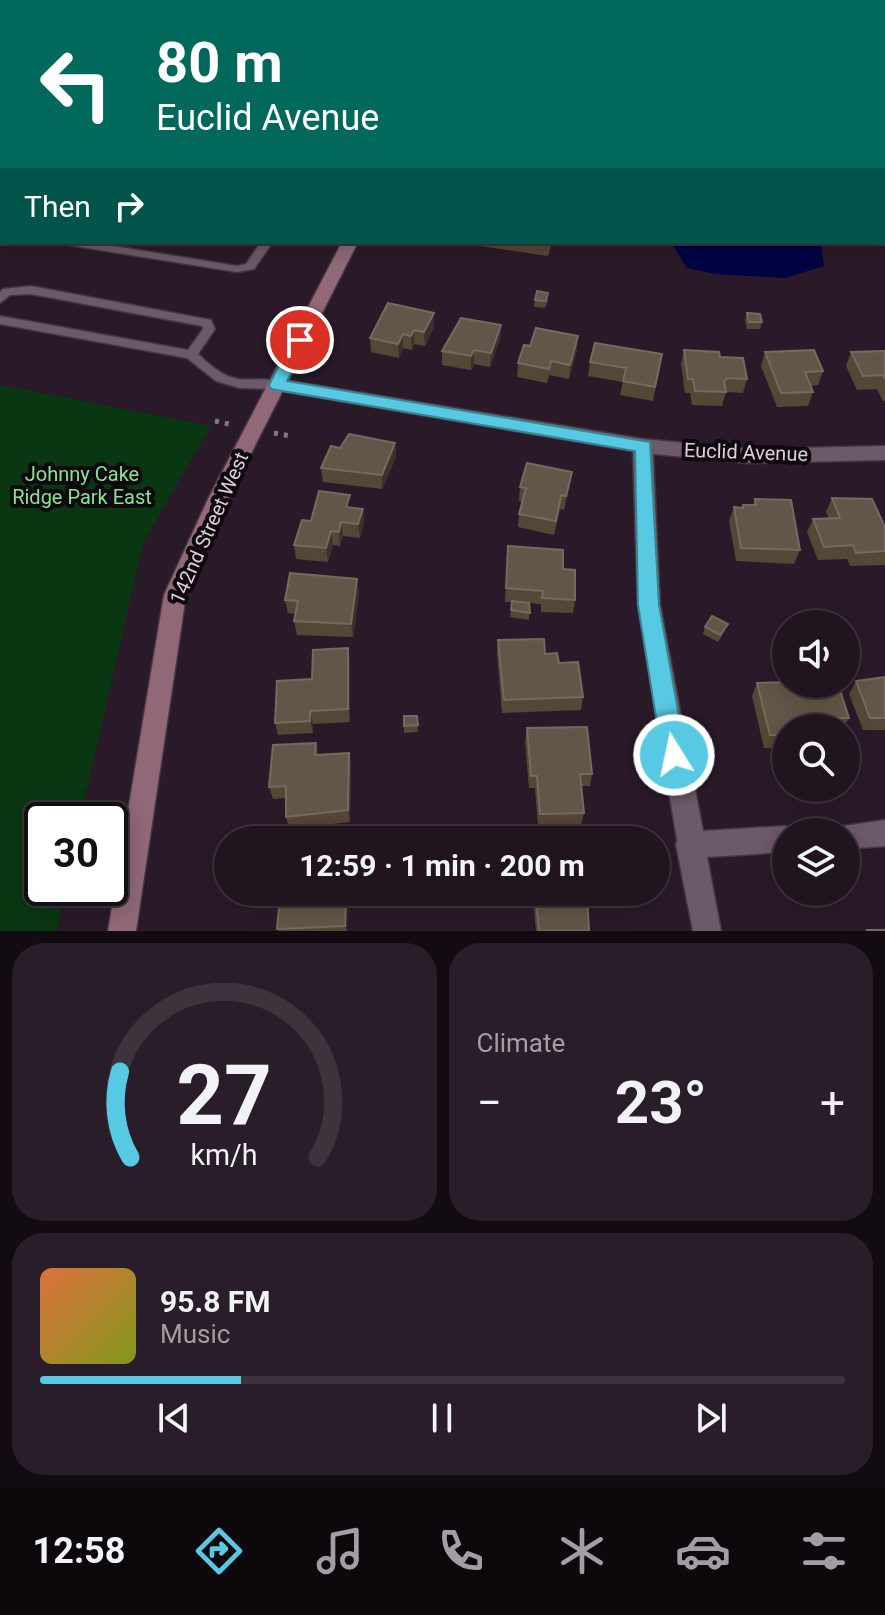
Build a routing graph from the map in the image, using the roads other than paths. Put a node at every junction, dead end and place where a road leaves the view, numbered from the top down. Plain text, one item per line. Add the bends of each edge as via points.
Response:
1 (81, 244) edge
2 (266, 244) edge
3 (349, 244) edge
4 (0, 299) edge
5 (0, 320) edge
6 (191, 355) junction
7 (277, 385) junction
8 (643, 446) junction
9 (885, 453) edge
10 (885, 833) edge
11 (860, 835) edge
12 (772, 840) edge
13 (689, 845) junction
14 (122, 931) edge
15 (707, 931) edge

1 - 2 lane via 237,269 250,267
3 - 7 street, 142nd Street West
4 - 6 lane via 7,292 31,290 207,323 209,329
5 - 6 lane
6 - 7 lane via 214,377
7 - 8 street, Euclid Avenue
7 - 14 street, 142nd Street West via 175,595
8 - 9 street, Euclid Avenue via 749,456
8 - 13 street via 649,605
10 - 11 street
12 - 13 street
13 - 15 street

